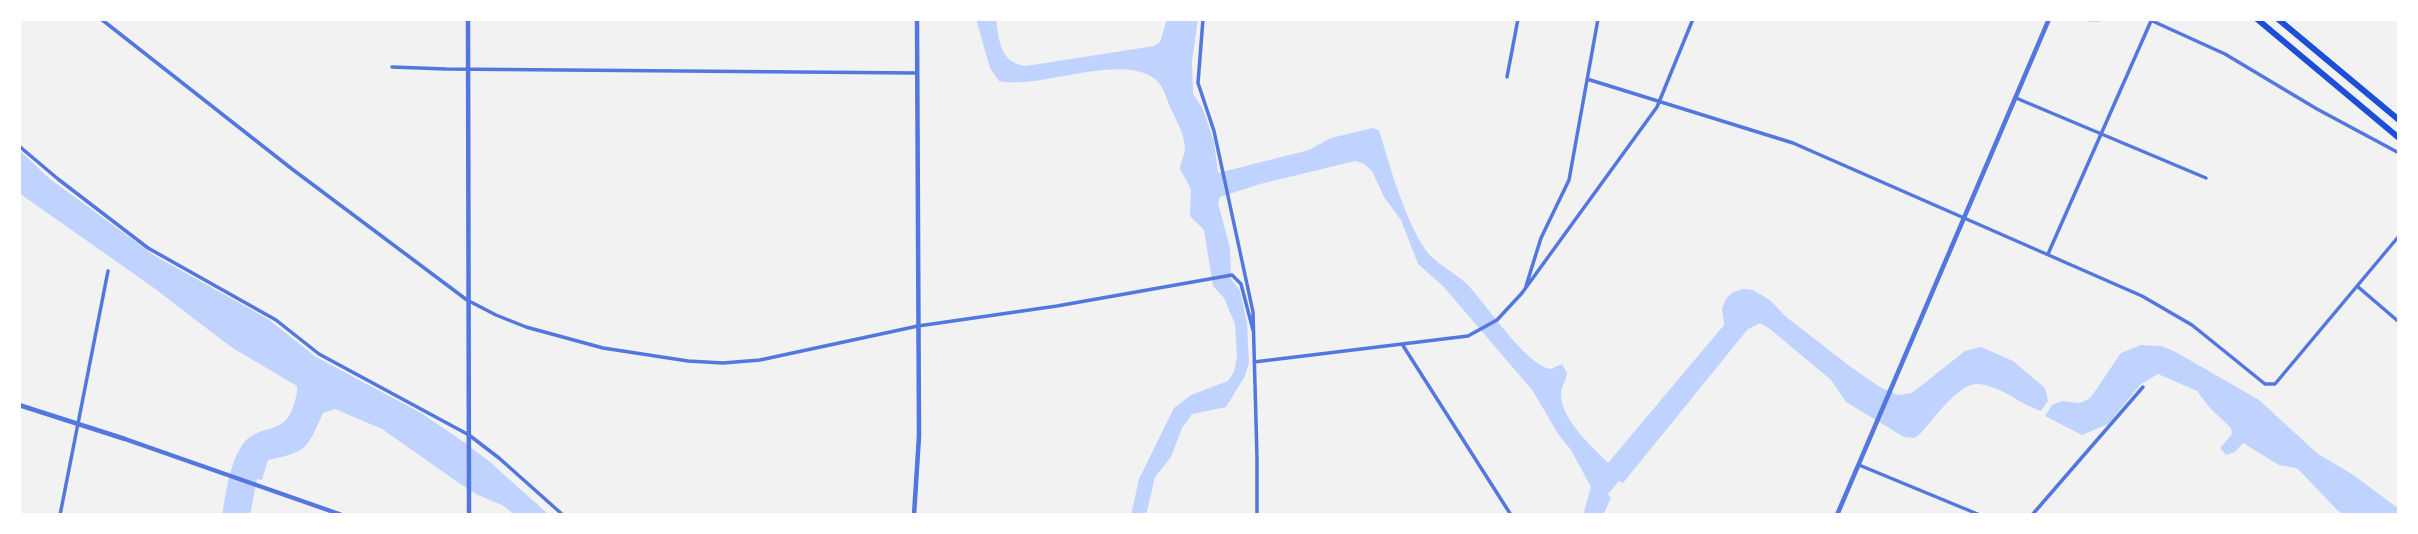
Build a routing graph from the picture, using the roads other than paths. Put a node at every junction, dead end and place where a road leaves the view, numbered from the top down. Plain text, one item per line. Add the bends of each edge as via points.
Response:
1 (101, 19) edge
2 (468, 19) edge
3 (917, 19) edge
4 (1203, 19) edge
5 (1518, 19) edge
6 (1598, 19) edge
7 (1693, 19) edge
8 (2049, 19) edge
9 (2089, 19) edge
10 (2100, 19) edge
11 (2257, 19) edge
12 (2278, 19) edge
13 (2150, 20) edge
14 (392, 67) dead end
15 (468, 69) junction
16 (916, 73) junction
17 (1507, 77) dead end
18 (1587, 79) junction
19 (2016, 98) junction
20 (1660, 101) junction
21 (2399, 120) edge
22 (2101, 135) junction
23 (2399, 138) edge
24 (19, 146) edge
25 (2399, 153) edge
26 (2206, 178) dead end
27 (1965, 217) junction
28 (2399, 236) edge
29 (2048, 254) junction
30 (108, 271) dead end
31 (2357, 286) junction
32 (1525, 289) junction
33 (468, 300) junction
34 (2399, 322) edge
35 (918, 326) junction
36 (1253, 330) junction
37 (1402, 344) junction
38 (1254, 362) junction
39 (2143, 387) dead end
40 (19, 405) edge
41 (79, 423) junction
42 (469, 435) junction
43 (1858, 465) junction
44 (60, 515) edge
45 (342, 515) edge
46 (469, 515) edge
47 (563, 515) edge
48 (914, 515) edge
49 (1257, 515) edge
50 (1511, 515) edge
51 (1837, 515) edge
52 (1980, 515) edge
53 (2032, 515) edge

1 - 33 street
2 - 15 street
3 - 16 street
4 - 36 street via 1198,83 1213,124
5 - 17 street
6 - 18 street
7 - 20 street
8 - 19 street
9 - 10 street
11 - 23 main road
12 - 21 main road
13 - 22 street
13 - 25 street via 2225,54
14 - 15 street
15 - 16 street
15 - 33 street
16 - 35 street
18 - 20 street
18 - 32 street via 1569,180 1541,238
19 - 22 street
19 - 27 street
20 - 27 street via 1793,143
20 - 32 street
22 - 26 street
22 - 29 street
24 - 42 street via 148,248 276,320 319,354
27 - 29 street
27 - 43 street
28 - 31 street
29 - 31 street via 2169,310 2269,385 2275,384
30 - 41 street
31 - 34 street
32 - 37 street via 1497,320 1480,331
33 - 35 street via 510,322 561,338 705,362 779,357
33 - 42 street
35 - 36 street via 1232,275 1241,284
35 - 48 street via 919,446
36 - 38 street
37 - 38 street
37 - 50 street
38 - 49 street
39 - 53 street
40 - 41 street
41 - 44 street
41 - 45 street
42 - 46 street
42 - 47 street
43 - 51 street
43 - 52 street

